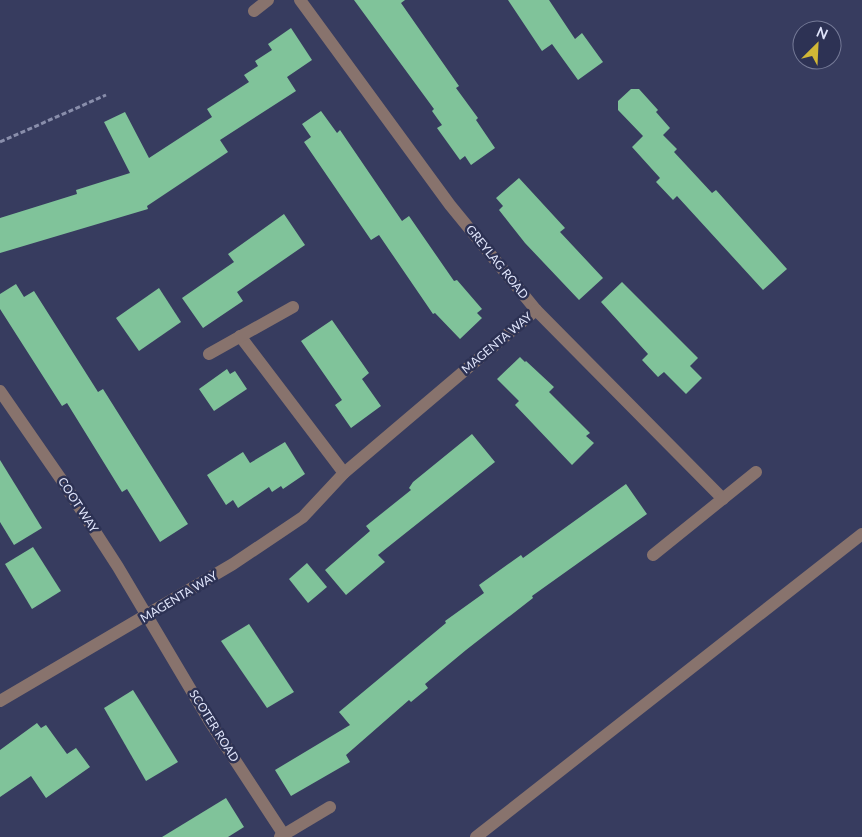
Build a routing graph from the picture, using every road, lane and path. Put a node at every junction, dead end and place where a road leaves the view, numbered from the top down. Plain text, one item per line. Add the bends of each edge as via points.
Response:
1 (268, 0) edge
2 (300, 0) edge
3 (254, 11) dead end
4 (106, 95) dead end
5 (0, 142) edge
6 (293, 307) dead end
7 (536, 310) junction
8 (240, 336) junction
9 (209, 354) dead end
10 (1, 397) edge
11 (756, 472) dead end
12 (344, 473) junction
13 (723, 499) junction
14 (862, 534) edge
15 (653, 556) dead end
16 (148, 615) junction
17 (0, 700) edge
18 (330, 807) dead end
19 (282, 836) edge
20 (476, 837) edge

1 - 3 street
2 - 7 street, GREYLAG ROAD via 450,205
4 - 5 path
6 - 8 street
7 - 12 street, MAGENTA WAY
7 - 13 street, GREYLAG ROAD
8 - 9 street
8 - 12 street
10 - 16 street, COOT WAY via 64,482
11 - 13 street
12 - 16 street, MAGENTA WAY via 303,517
13 - 15 street
14 - 20 street
16 - 17 street, MAGENTA WAY
16 - 19 street, SCOTER ROAD
18 - 19 street, SCOTER ROAD

